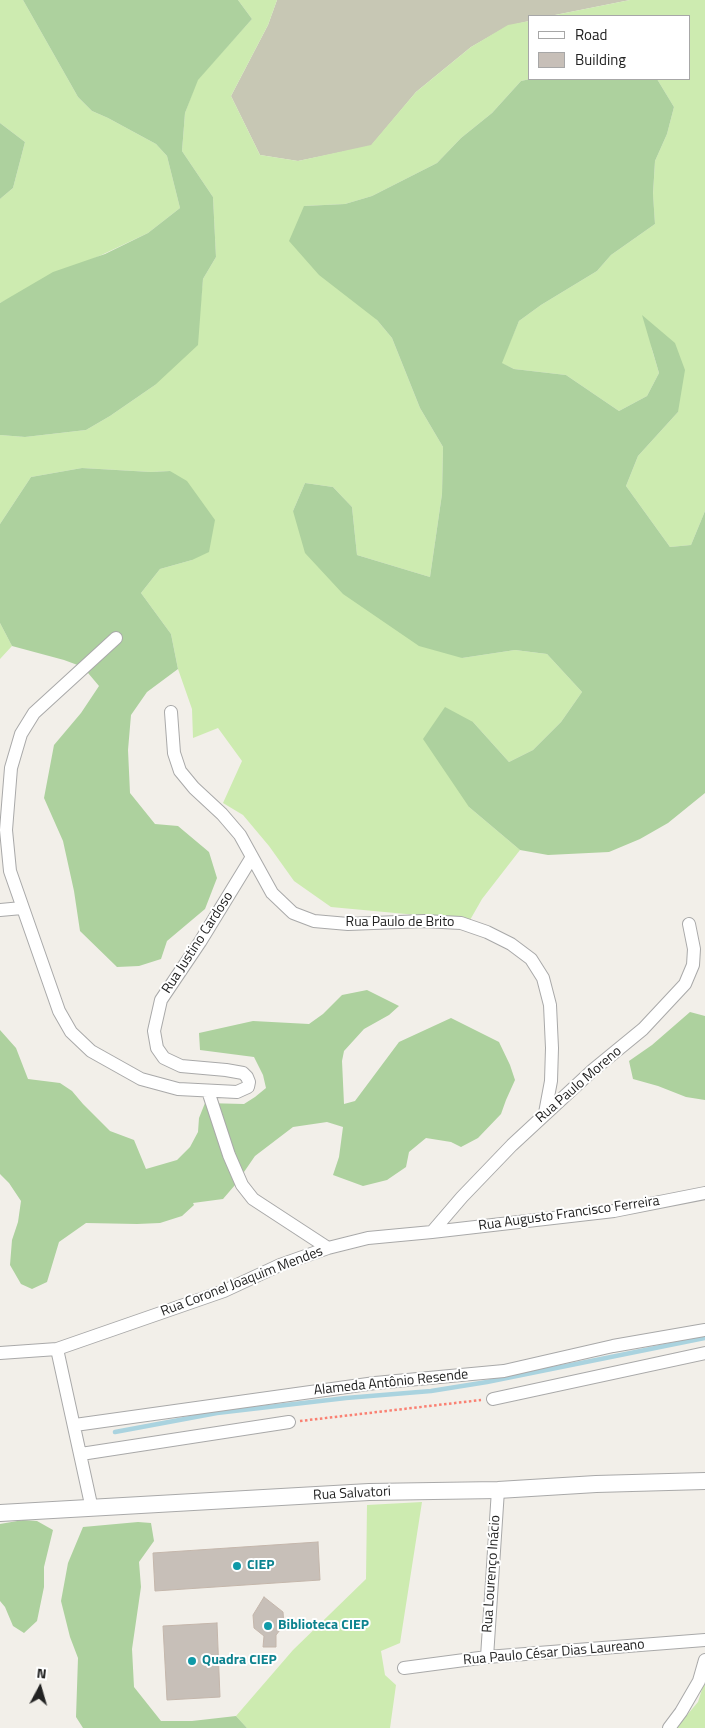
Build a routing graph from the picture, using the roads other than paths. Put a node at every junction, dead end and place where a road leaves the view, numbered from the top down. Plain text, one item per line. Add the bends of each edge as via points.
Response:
1 (116, 638) dead end
2 (171, 712) dead end
3 (3, 831) edge
4 (252, 857) junction
5 (22, 908) junction
6 (0, 910) edge
7 (689, 924) dead end
8 (208, 1091) junction
9 (545, 1113) junction
10 (705, 1193) edge
11 (432, 1232) junction
12 (328, 1248) junction
13 (705, 1330) edge
14 (57, 1349) junction
15 (0, 1353) edge
16 (705, 1353) edge
17 (493, 1399) road end
18 (289, 1422) road end
19 (75, 1425) junction
20 (80, 1454) junction
21 (705, 1481) edge
22 (498, 1490) junction
23 (92, 1509) junction
24 (0, 1513) edge
25 (705, 1640) edge
26 (487, 1658) junction
27 (705, 1660) edge
28 (404, 1668) dead end
29 (669, 1728) edge

1 - 3 street via 34,713 21,734 11,768
2 - 4 street, Rua Paulo de Brito via 174,753 180,771 240,835
3 - 5 street via 10,872
4 - 8 street, Rua Justino Cardoso via 161,1000 154,1031 157,1048 164,1058 181,1066 243,1073 249,1082 248,1087 237,1092
4 - 9 street, Rua Paulo de Brito via 272,893 292,913 300,916 314,921 348,924 461,923 488,932 531,959 543,978 550,1005 551,1080
5 - 6 street
5 - 8 street via 59,1011 71,1032 91,1052 141,1079 178,1090
7 - 9 street, Rua Paulo Moreno via 694,949 693,966 685,984 642,1029
8 - 12 street via 242,1185 253,1199
9 - 11 street, Rua Paulo Moreno
10 - 11 street, Rua Augusto Francisco Ferreira via 614,1211
11 - 12 street, Rua Coronel Joaquim Mendes via 368,1238
12 - 14 street, Rua Coronel Joaquim Mendes via 280,1265 224,1291
13 - 19 street, Alameda Antônio Resende via 613,1346 504,1371 376,1383
14 - 15 street, Rua Coronel Joaquim Mendes
14 - 19 street
16 - 17 street
18 - 20 street
19 - 20 street
20 - 23 street
21 - 22 street, Rua Salvatori
22 - 23 street, Rua Salvatori via 369,1492
22 - 26 street, Rua Lourenço Inácio
23 - 24 street, Rua Salvatori
25 - 26 street, Rua Paulo César Dias Laureano
26 - 28 street, Rua Paulo César Dias Laureano
27 - 29 street via 699,1681

